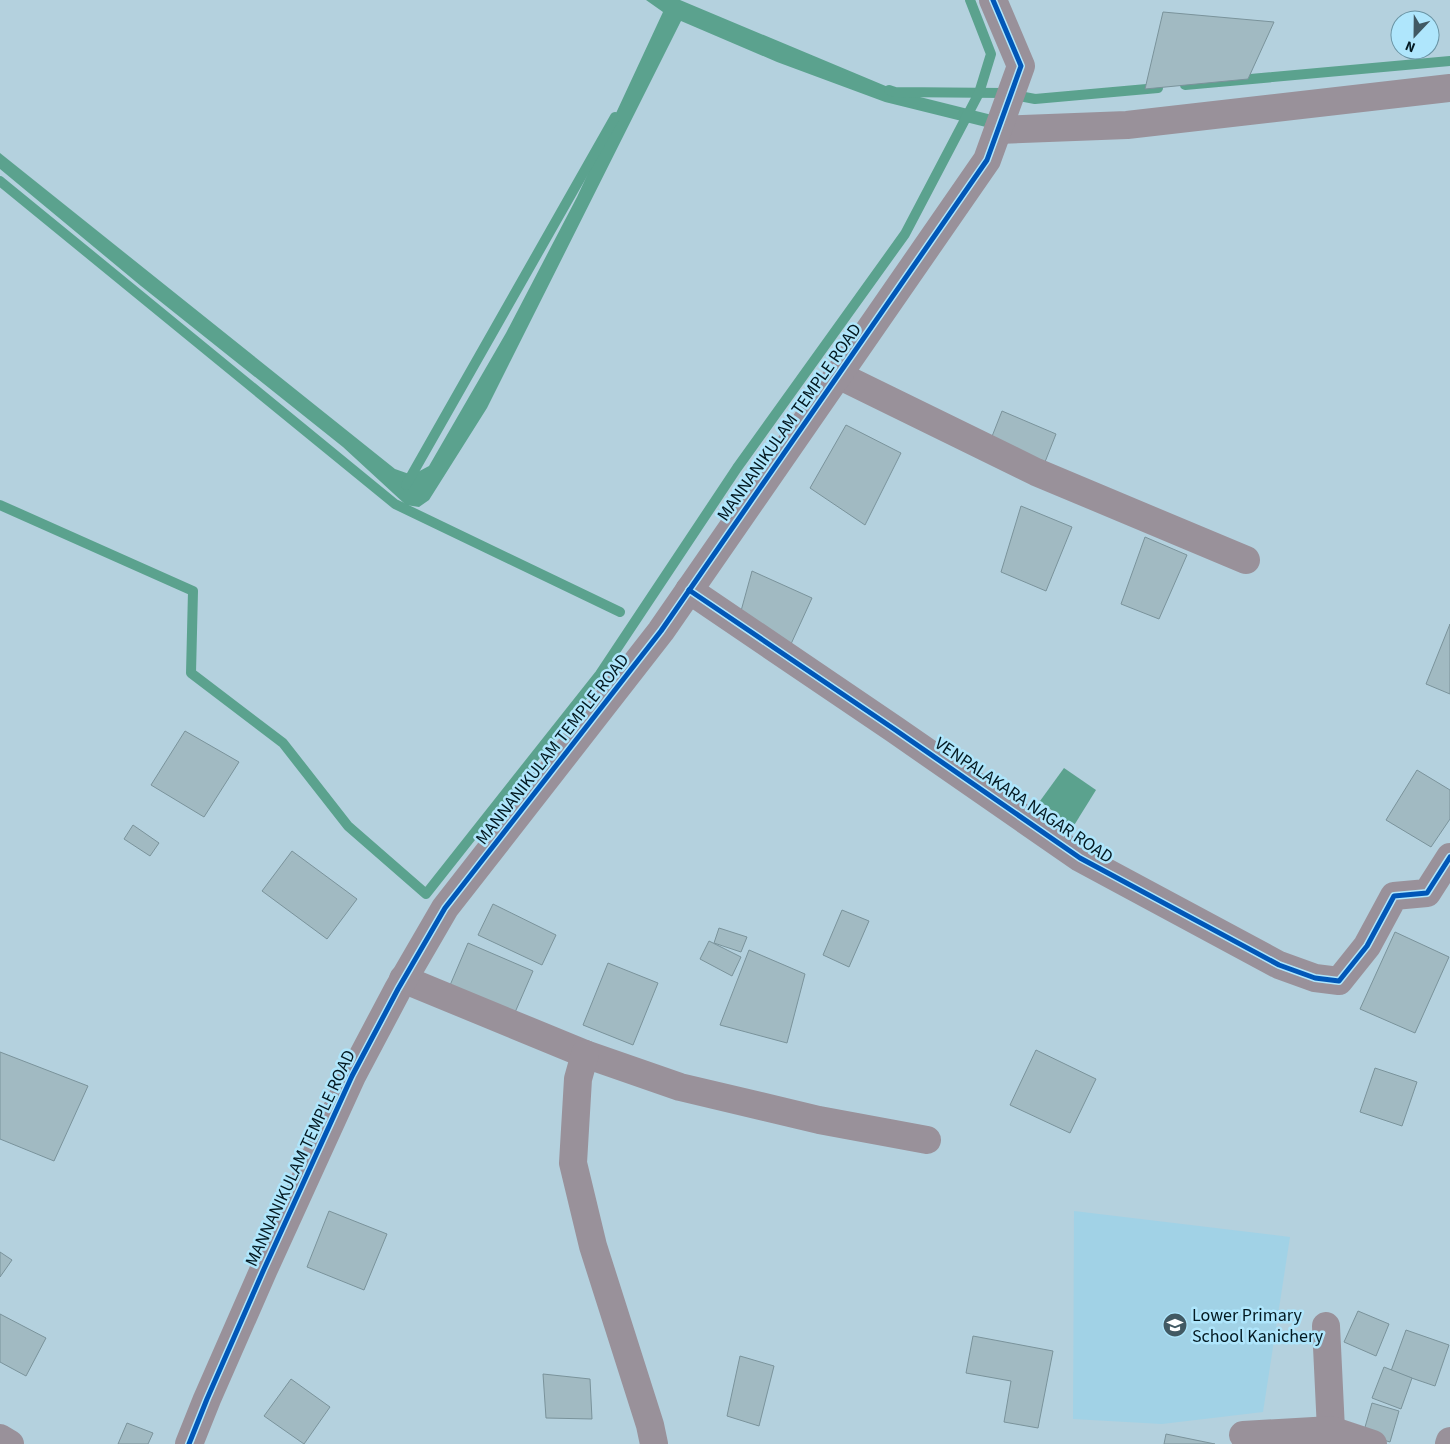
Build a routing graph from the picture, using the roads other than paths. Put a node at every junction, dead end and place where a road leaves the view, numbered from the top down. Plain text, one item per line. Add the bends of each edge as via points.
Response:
1 (993, 0) edge
2 (1450, 88) edge
3 (1002, 120) junction
4 (838, 375) junction
5 (1246, 560) dead end
6 (689, 590) junction
7 (1450, 857) edge
8 (403, 979) junction
9 (585, 1054) junction
10 (927, 1140) dead end
11 (1326, 1326) dead end
12 (1331, 1430) junction
13 (1243, 1435) dead end
14 (0, 1438) edge
15 (10, 1444) edge
16 (189, 1444) edge
17 (654, 1444) edge
18 (1373, 1444) edge

1 - 3 street, MANNANIKULAM TEMPLE ROAD via 1022,66
2 - 3 street via 1127,124
3 - 4 street, MANNANIKULAM TEMPLE ROAD via 987,160
4 - 5 street via 1036,472
4 - 6 street, MANNANIKULAM TEMPLE ROAD
6 - 7 street, VENPALAKARA NAGAR ROAD via 1080,858 1279,965 1315,978 1339,981 1367,946 1394,896 1427,893
6 - 8 street, MANNANIKULAM TEMPLE ROAD via 445,908
8 - 9 street
8 - 16 street, MANNANIKULAM TEMPLE ROAD via 352,1076 260,1277
9 - 10 street via 680,1087 819,1120
9 - 17 street via 578,1079 573,1162 593,1246
11 - 12 street
12 - 13 street
12 - 18 street
14 - 15 street

